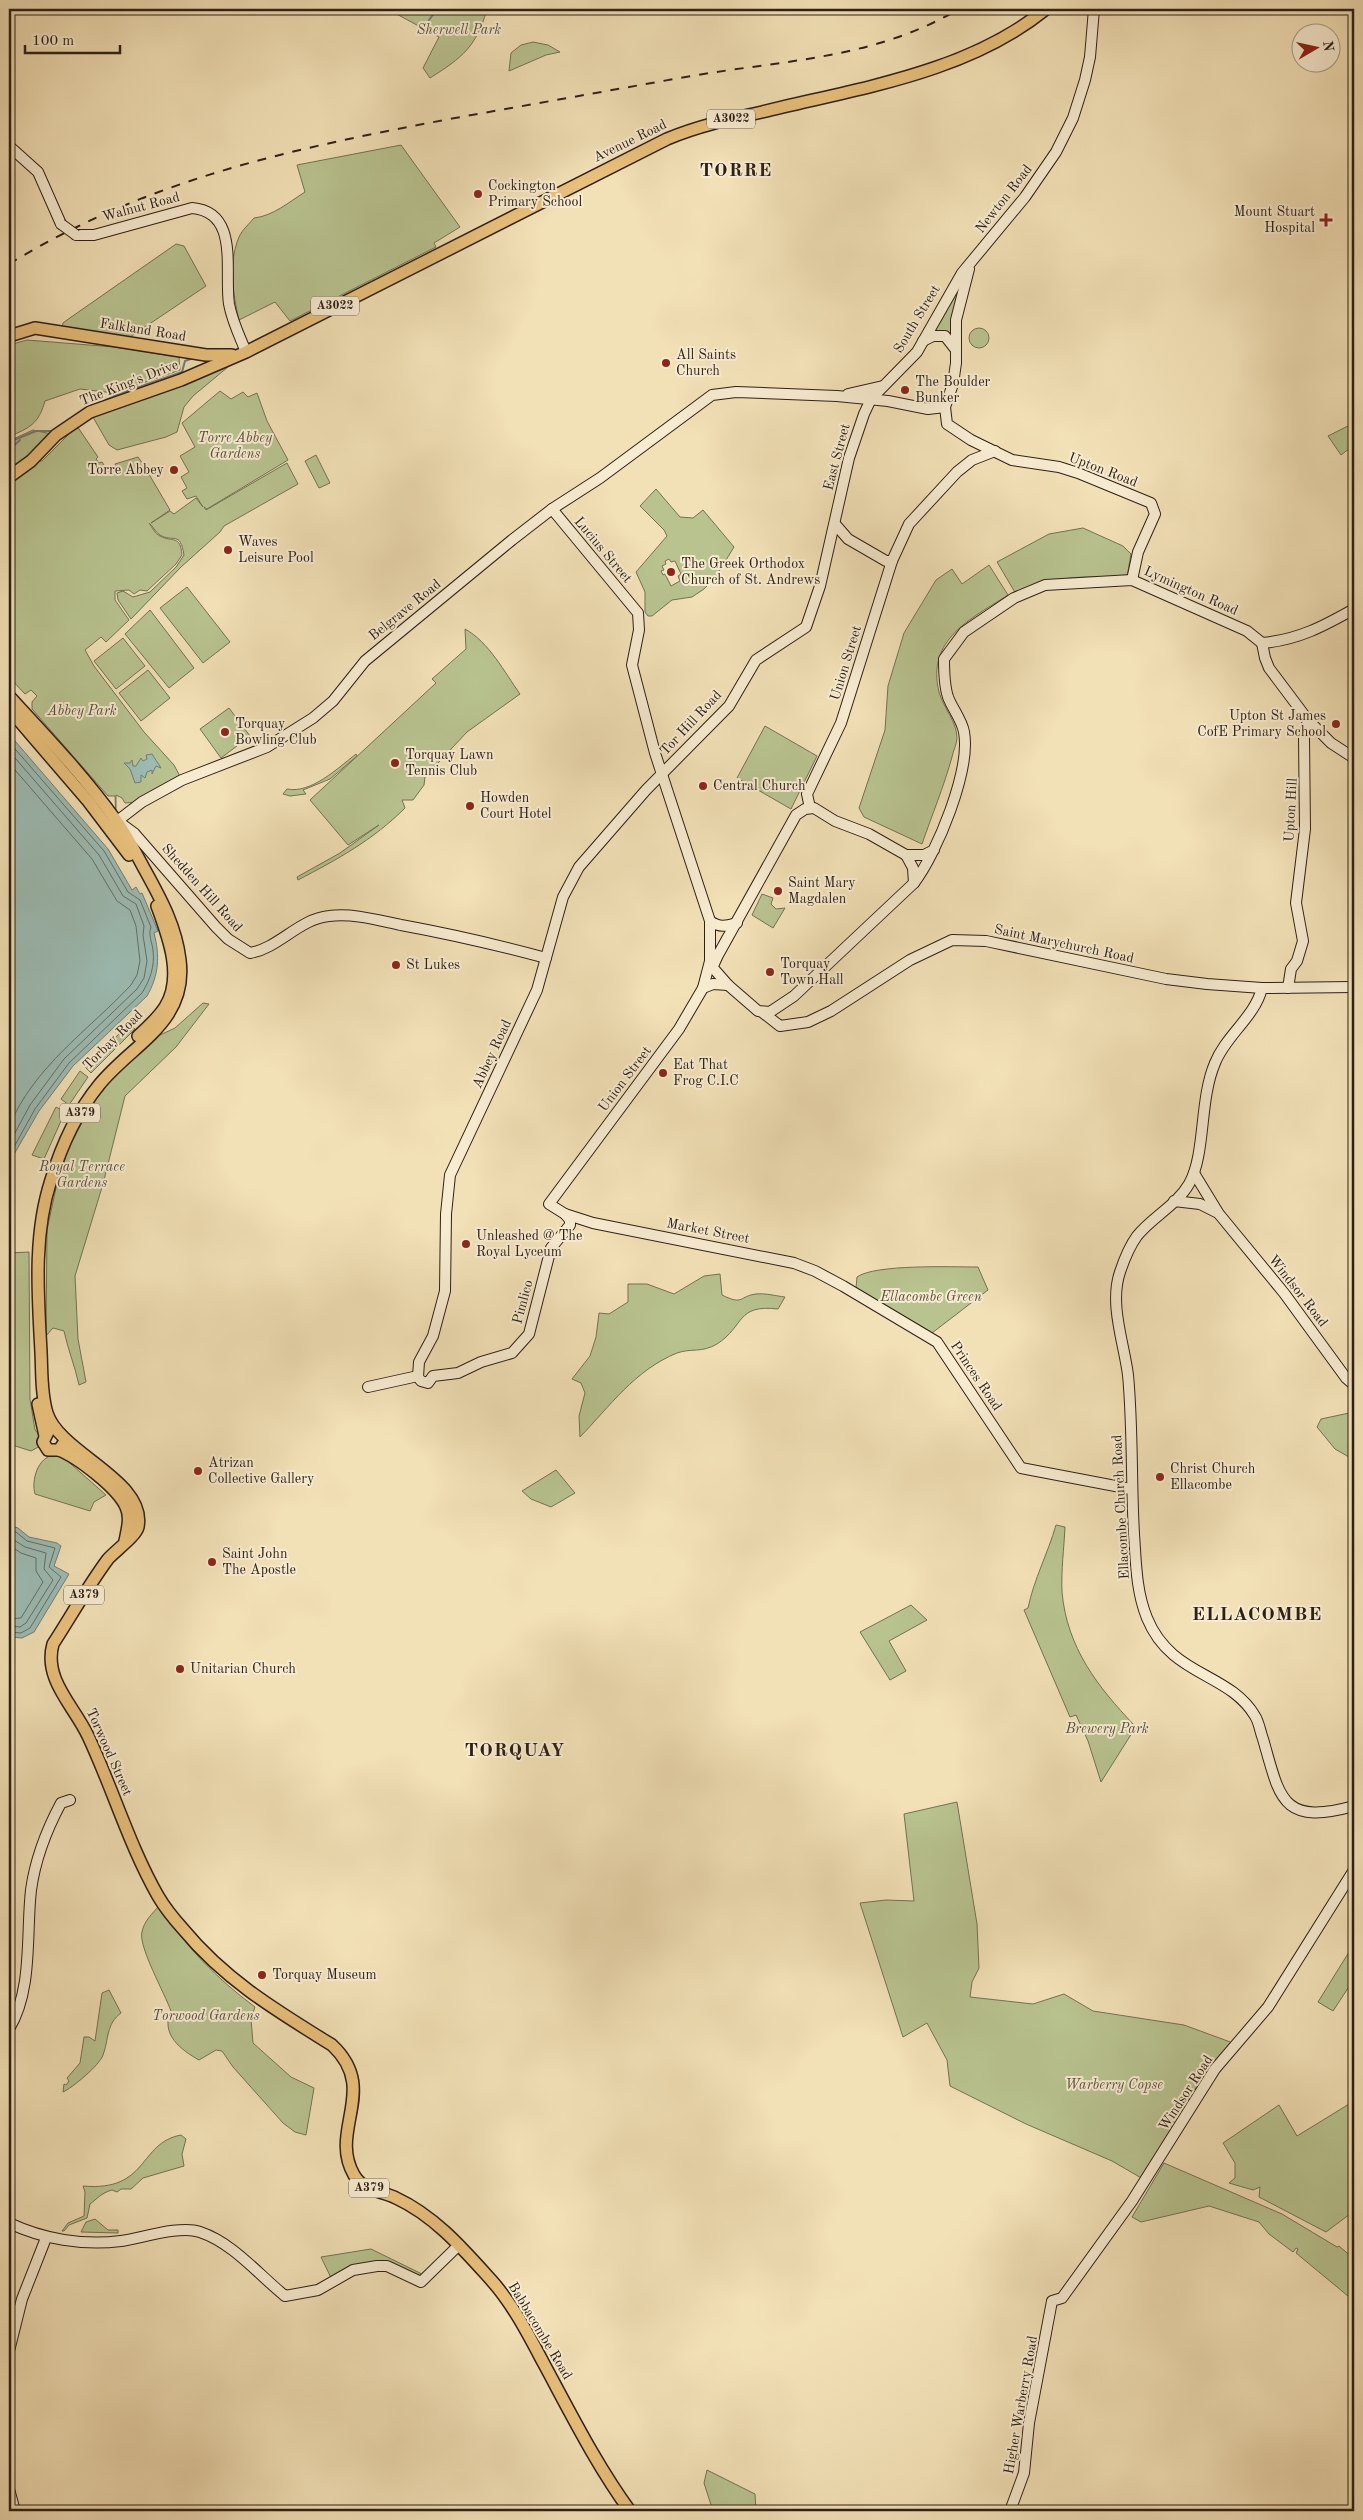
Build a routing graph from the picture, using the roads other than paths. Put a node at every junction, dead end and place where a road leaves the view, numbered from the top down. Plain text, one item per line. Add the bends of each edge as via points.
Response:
1 (1046, 9) edge
2 (1094, 9) edge
3 (9, 146) edge
4 (971, 263) junction
5 (9, 336) edge
6 (924, 341) junction
7 (957, 351) junction
8 (246, 352) junction
9 (886, 385) junction
10 (837, 396) junction
11 (872, 399) junction
12 (900, 403) junction
13 (945, 408) junction
14 (971, 440) junction
15 (995, 451) junction
16 (972, 460) junction
17 (9, 477) edge
18 (552, 509) junction
19 (835, 524) junction
20 (892, 561) junction
21 (1132, 580) junction
22 (1354, 609) edge
23 (1262, 643) junction
24 (9, 696) edge
25 (9, 709) edge
26 (1308, 720) junction
27 (1354, 758) edge
28 (662, 773) junction
29 (808, 808) junction
30 (113, 824) junction
31 (934, 850) junction
32 (906, 855) junction
33 (914, 883) junction
34 (710, 921) junction
35 (736, 923) junction
36 (546, 958) junction
37 (712, 965) junction
38 (728, 985) junction
39 (1354, 987) edge
40 (703, 988) junction
41 (1262, 988) junction
42 (1288, 988) junction
43 (778, 1007) junction
44 (762, 1012) junction
45 (789, 1025) junction
46 (1194, 1173) junction
47 (1174, 1201) junction
48 (550, 1204) joint
49 (565, 1214) junction
50 (1219, 1214) junction
51 (593, 1223) junction
52 (570, 1225) junction
53 (815, 1271) joint
54 (418, 1375) junction
55 (1354, 1385) edge
56 (368, 1386) dead end
57 (45, 1436) junction
58 (60, 1440) junction
59 (1132, 1490) junction
60 (70, 1800) dead end
61 (1354, 1806) edge
62 (142, 1864) joint
63 (1354, 1870) edge
64 (9, 2029) edge
65 (9, 2223) edge
66 (46, 2238) junction
67 (459, 2245) junction
68 (1052, 2301) joint
69 (9, 2351) edge
70 (9, 2489) edge
71 (15, 2511) edge
72 (630, 2511) edge
73 (1010, 2511) edge

1 - 8 main road, Avenue Road / A3022 via 1001,40 955,62 710,124 667,139
2 - 4 street, Newton Road via 1085,80 1065,136 1030,189
3 - 8 street, Walnut Road, bridge via 38,172 61,224 76,235 94,235 192,208 202,208 212,214 226,234 229,307
4 - 6 street, South Street via 937,313
4 - 7 street, Newton Road via 956,320
5 - 8 main road, Falkland Road / A3022 via 35,328 206,355 229,356
6 - 7 street via 933,336 945,336
6 - 9 street, South Street
7 - 13 street, Newton Road via 953,384
8 - 17 main road, The King's Drive / A3022 via 82,416
9 - 10 street
9 - 11 street, South Street
9 - 12 street via 892,398
10 - 11 street
10 - 18 street, Belgrave Road via 736,392 712,395 600,478
11 - 12 street
11 - 19 street, East Street via 855,437
12 - 13 street via 928,409
13 - 14 street, Upton Road via 947,424
14 - 15 street, Upton Road
14 - 16 street via 976,450
15 - 16 street, Union Street
15 - 21 street, Upton Road via 1024,464 1078,472 1153,506 1155,514 1138,552
16 - 20 street, Union Street via 948,480 909,524
18 - 28 street, Lucius Street via 635,608 640,621 632,665
18 - 30 street, Belgrave Road via 365,661 333,701 313,718 268,747 182,780 142,802
19 - 20 street via 848,539 886,561
19 - 28 street, Tor Hill Road via 818,594 806,627 756,660 729,706
20 - 29 street, Union Street via 841,723 807,794
21 - 23 street, Lymington Road via 1248,631
21 - 31 street, Lymington Road via 1045,585 1003,605 964,632 953,644 944,659 945,677 947,695 963,729 964,751 950,812
22 - 23 street via 1286,641
23 - 26 street via 1269,668
24 - 30 main road, Torbay Road / A379
25 - 30 main road, Torbay Road / A379
26 - 27 street via 1331,743
26 - 42 street, Upton Hill via 1304,737 1305,829 1296,903 1303,941
28 - 34 street, Tor Hill Road
28 - 36 street, Abbey Road via 571,879
29 - 32 street via 870,834
29 - 35 street via 796,816
30 - 36 street, Shedden Hill Road via 134,833 228,939 250,952 264,948 316,918 329,916 362,917 475,939
30 - 57 main road, Torbay Road / A379 via 156,903 170,947 173,974 167,1004 159,1015 92,1081 64,1128 43,1182 36,1215 32,1268 36,1393
30 - 58 main road, Torbay Road / A379 via 160,896 171,921 180,964 179,990 160,1026 112,1069 97,1088 70,1132 50,1182 39,1247 39,1304 47,1415
31 - 32 street via 924,855
31 - 33 street, Lymington Road
32 - 33 street via 913,868
33 - 43 street, Lymington Road via 794,996
34 - 35 street via 717,926
34 - 37 street, Tor Hill Road
35 - 37 street
36 - 54 street, Abbey Road via 513,1044 450,1175 445,1292 433,1336 419,1362
37 - 38 street
37 - 40 street, Union Street
38 - 40 street via 714,984
38 - 44 street
39 - 42 street, Saint Marychurch Road
40 - 48 street, Union Street via 680,1029
41 - 42 street, Saint Marychurch Road
41 - 45 street, Saint Marychurch Road via 1166,979 1010,945 952,940 910,960 831,1011 808,1022
41 - 46 street via 1259,1001 1223,1045 1214,1064 1205,1095
43 - 44 street, Lymington Road
43 - 45 street via 780,1018
44 - 45 street via 780,1026
46 - 47 street, Ellacombe Church Road via 1185,1190
46 - 50 street, Windsor Road
47 - 50 street, Windsor Road via 1200,1204
47 - 59 street, Ellacombe Church Road via 1137,1236 1125,1258 1116,1288 1128,1376
48 - 49 street, Market Street
49 - 51 street, Market Street
49 - 52 street
50 - 55 street, Windsor Road via 1284,1292
51 - 52 street, Market Street
51 - 53 street, Market Street via 754,1254
52 - 54 street, Pimlico via 551,1248 529,1334 512,1353 458,1373 434,1376 428,1383 420,1381
53 - 59 street, Princes Road via 937,1342 1021,1468
54 - 56 street
57 - 58 main road via 53,1431
57 - 58 main road, A379 via 46,1448 53,1451
58 - 62 main road, Torwood Street / A379 via 69,1454 126,1498 125,1541 100,1570 50,1653 56,1682 80,1719
59 - 61 street, Ellacombe Church Road via 1139,1590 1146,1617 1161,1644 1179,1661 1246,1704 1256,1717 1278,1792 1288,1805 1328,1812
60 - 64 street via 60,1803 50,1823 31,1887 22,1995
62 - 67 main road, Babbacombe Road / A379 via 158,1897 203,1953 232,1980 332,2044 342,2054 352,2074 354,2087 345,2149 355,2177 364,2186 396,2197 433,2220
63 - 68 street, Windsor Road via 1268,2007 1215,2069 1107,2237 1062,2298
65 - 66 street
66 - 67 street via 119,2241 162,2232 194,2230 210,2236 230,2250 285,2296 318,2290 353,2270 377,2266 387,2266 421,2282
66 - 69 street via 22,2299
67 - 72 main road, Babbacombe Road / A379 via 508,2302
68 - 73 street, Higher Warberry Road via 1029,2423 1024,2473
70 - 71 street

